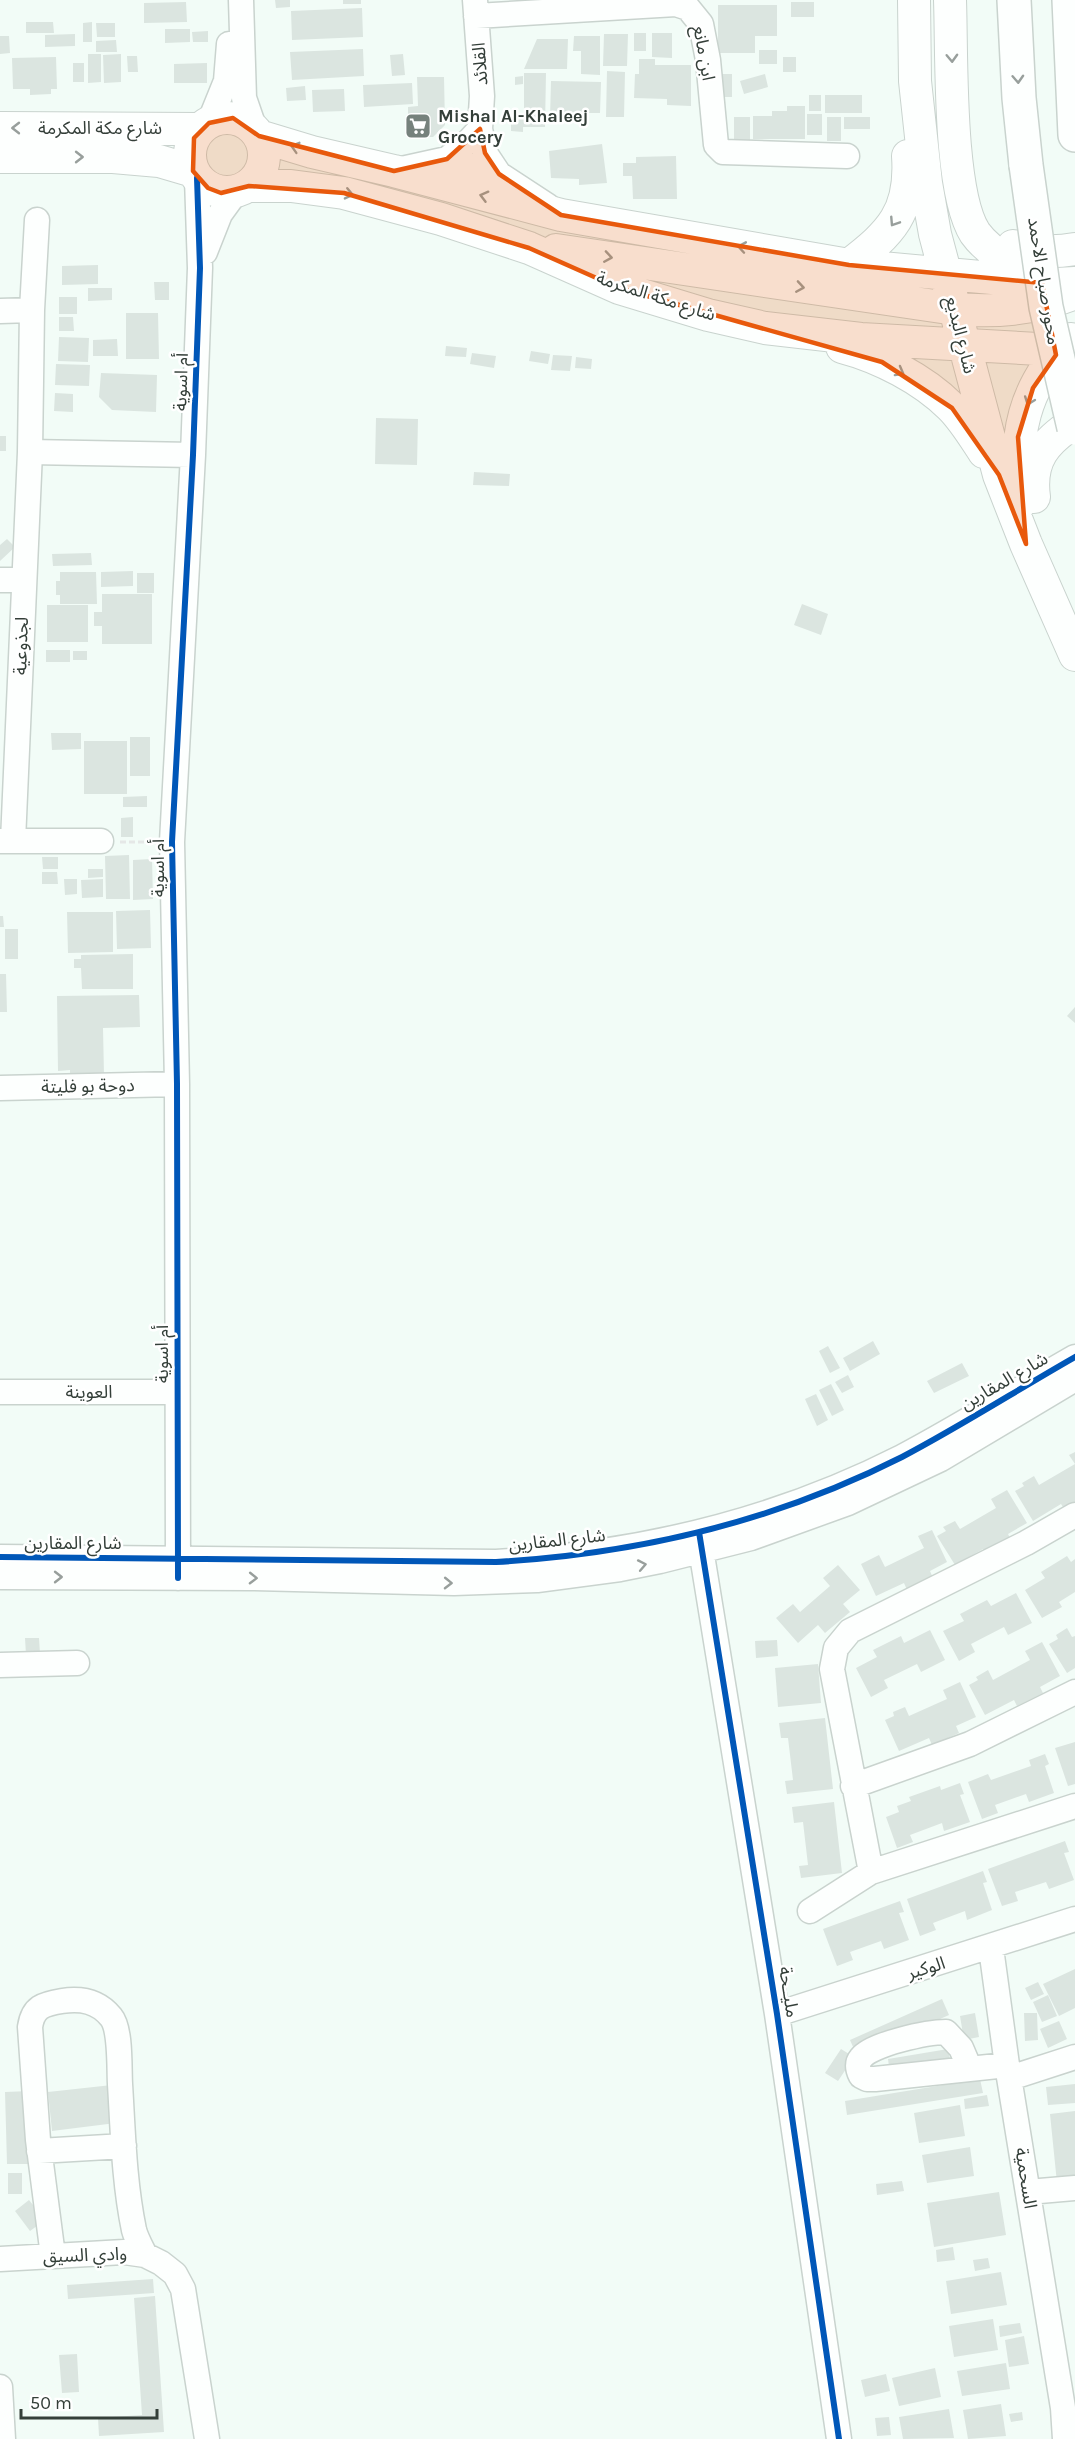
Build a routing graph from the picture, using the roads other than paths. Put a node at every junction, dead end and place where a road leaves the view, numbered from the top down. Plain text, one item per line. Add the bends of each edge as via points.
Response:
1 (233, 0) edge
2 (242, 0) edge
3 (907, 0) edge
4 (914, 0) edge
5 (950, 0) edge
6 (1014, 0) edge
7 (1069, 0) edge
8 (476, 8) edge
9 (205, 126) junction
10 (0, 129) edge
11 (480, 129) junction
12 (257, 133) junction
13 (1075, 135) edge
14 (847, 156) dead end
15 (0, 157) edge
16 (447, 159) junction
17 (394, 171) junction
18 (499, 174) junction
19 (195, 175) junction
20 (242, 189) junction
21 (561, 215) junction
22 (968, 215) junction
23 (37, 220) dead end
24 (529, 248) junction
25 (1075, 249) edge
26 (849, 265) junction
27 (200, 268) junction
28 (955, 275) junction
29 (1071, 289) edge
30 (1028, 308) junction
31 (955, 309) junction
32 (32, 310) junction
33 (0, 311) edge
34 (765, 328) junction
35 (1071, 343) edge
36 (966, 346) junction
37 (1075, 422) edge
38 (1075, 431) edge
39 (30, 452) junction
40 (193, 455) junction
41 (999, 475) junction
42 (1026, 544) junction
43 (0, 580) edge
44 (24, 580) junction
45 (1051, 601) junction
46 (1075, 655) edge
47 (7, 841) edge
48 (101, 842) road end
49 (177, 1084) junction
50 (0, 1088) edge
51 (1075, 1358) edge
52 (1075, 1379) edge
53 (0, 1392) edge
54 (177, 1392) junction
55 (1075, 1515) edge
56 (700, 1542) junction
57 (0, 1557) edge
58 (178, 1568) junction
59 (0, 1577) edge
60 (77, 1663) dead end
61 (0, 1665) edge
62 (1075, 1692) edge
63 (853, 1786) junction
64 (1075, 1806) edge
65 (871, 1872) junction
66 (810, 1911) dead end
67 (1075, 1919) edge
68 (991, 1948) junction
69 (777, 2014) junction
70 (1075, 2057) edge
71 (969, 2069) dead end
72 (1008, 2072) junction
73 (124, 2146) junction
74 (39, 2151) junction
75 (1075, 2188) edge
76 (1028, 2193) junction
77 (145, 2254) junction
78 (53, 2256) junction
79 (0, 2259) edge
80 (0, 2387) edge
81 (1069, 2407) edge
82 (3, 2439) edge
83 (207, 2439) edge
84 (839, 2439) edge
85 (1065, 2439) edge

1 - 9 street via 226,81
2 - 12 street via 244,98
3 -> 26 main road via 903,14 902,75 908,196 894,224
4 - 28 main road, شارع البديع via 915,81 924,172 935,234
5 -> 22 main road via 955,141 960,191
6 -> 38 highway, محور صباح الاحمد, bridge via 1019,98 1046,307
7 - 13 highway
8 - 11 street, القلائد via 482,96
8 - 14 street, ابن مانع via 676,4 688,8 701,24 716,145 723,152
9 -> 10 main road, شارع مكة المكرمة
9 - 12 main road via 233,118
9 - 19 main road via 190,149
11 - 16 street
11 - 18 street, القلائد via 485,153
17 -> 12 main road via 312,152
12 - 20 main road via 264,148 264,162 259,175
15 -> 19 main road, شارع مكة المكرمة via 159,161
16 - 17 street
16 - 18 street
21 -> 17 main road
18 - 21 street, القلائد
19 - 20 main road via 208,188 221,192
19 - 27 street, أم اسوية
20 -> 24 main road, شارع مكة المكرمة via 291,186 344,192
20 - 27 street, أم اسوية via 220,214
26 -> 21 main road
22 - 25 main road via 1008,245 1033,252
22 - 29 main road via 975,232 990,248 1017,267
23 - 32 street, لجذوعية
24 -> 31 main road
24 - 34 main road, شارع مكة المكرمة via 619,288
26 - 28 main road
27 - 40 street, أم اسوية
28 - 29 main road
28 - 30 main road
28 - 31 main road, شارع البديع
29 - 30 main road
30 - 31 main road
30 - 35 main road
31 - 36 main road, شارع البديع
32 - 33 street
32 - 39 street, لجذوعية
34 - 36 main road, شارع مكة المكرمة
34 -> 41 main road via 882,362 931,390 952,408
35 - 36 main road, شارع مكة المكرمة
35 -> 42 main road via 1033,388 1018,437 1017,471
36 - 41 main road, شارع البديع
37 - 45 main road via 1055,435 1039,456 1032,482
39 - 40 street
39 - 44 street, لجذوعية
40 - 49 street, أم اسوية via 172,842
41 - 42 main road, شارع البديع
42 - 45 main road, شارع البديع
43 - 44 street
44 - 47 street, لجذوعية
45 - 46 main road, شارع البديع
47 - 48 street, لجذوعية
49 - 50 street, دوحة بو فليتة
49 - 54 street, أم اسوية
51 - 56 street, شارع المقارين via 936,1439 864,1475
52 - 56 street, شارع المقارين via 895,1482 800,1522
53 - 54 street, العوينة
54 - 58 street, أم اسوية
55 - 63 street via 850,1631 836,1648 832,1670
56 - 58 street, شارع المقارين via 496,1562
56 - 69 street, مليــحة
57 - 58 street, شارع المقارين
59 -> 58 street, شارع المقارين
60 - 61 street
62 - 63 street via 969,1744
63 - 65 street
64 - 65 street
65 - 66 street
67 - 68 street, الوكير
68 - 69 street, الوكير
68 - 72 street, السحمية
69 - 84 street, مليــحة
70 - 72 street
71 - 72 street
72 - 76 street, السحمية
73 - 74 street
73 - 74 street via 118,2043 112,2018 99,2005 85,2000 63,2001 41,2006 32,2015 30,2027
73 - 77 street via 134,2232
74 - 78 street
75 - 76 street
76 - 81 street, السحمية
77 - 78 street, وادي السيق
77 - 83 street, وادي السيق via 175,2274 183,2289
78 - 79 street, وادي السيق
80 - 82 street
81 - 85 street, السحمية

